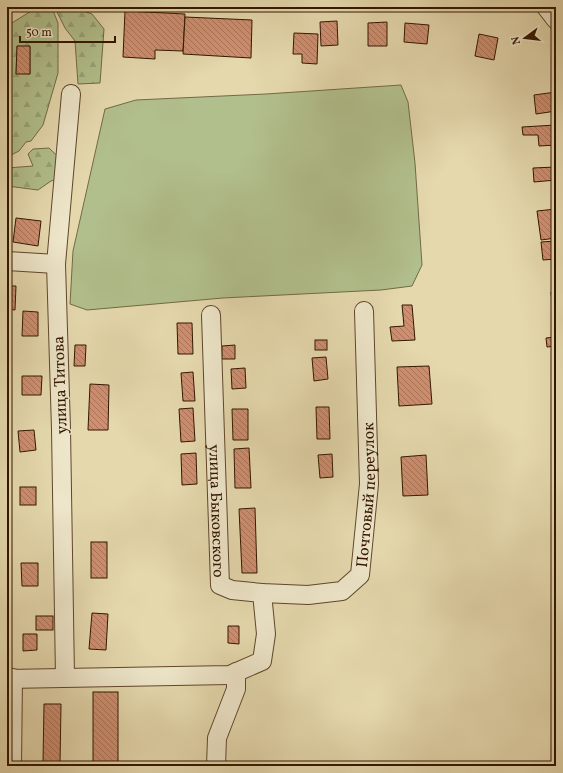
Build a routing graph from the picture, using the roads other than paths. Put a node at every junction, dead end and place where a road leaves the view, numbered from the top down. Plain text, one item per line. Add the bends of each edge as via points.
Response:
1 (546, 7) edge
2 (556, 20) edge
3 (71, 94) dead end
4 (7, 261) edge
5 (56, 264) junction
6 (364, 311) dead end
7 (211, 315) dead end
8 (262, 593) junction
9 (233, 674) junction
10 (65, 677) junction
11 (10, 678) edge
12 (12, 766) edge
13 (216, 766) edge

1 - 2 street
3 - 5 street, улица Титова
4 - 5 street
5 - 10 street, улица Титова
6 - 8 street, Почтовый переулок via 370,484 360,575 342,590 308,595
7 - 8 street, улица Быковского via 220,585 232,590
8 - 9 street via 266,634 262,661
9 - 10 street
9 - 13 street via 236,689 217,738
10 - 11 street
11 - 12 street

